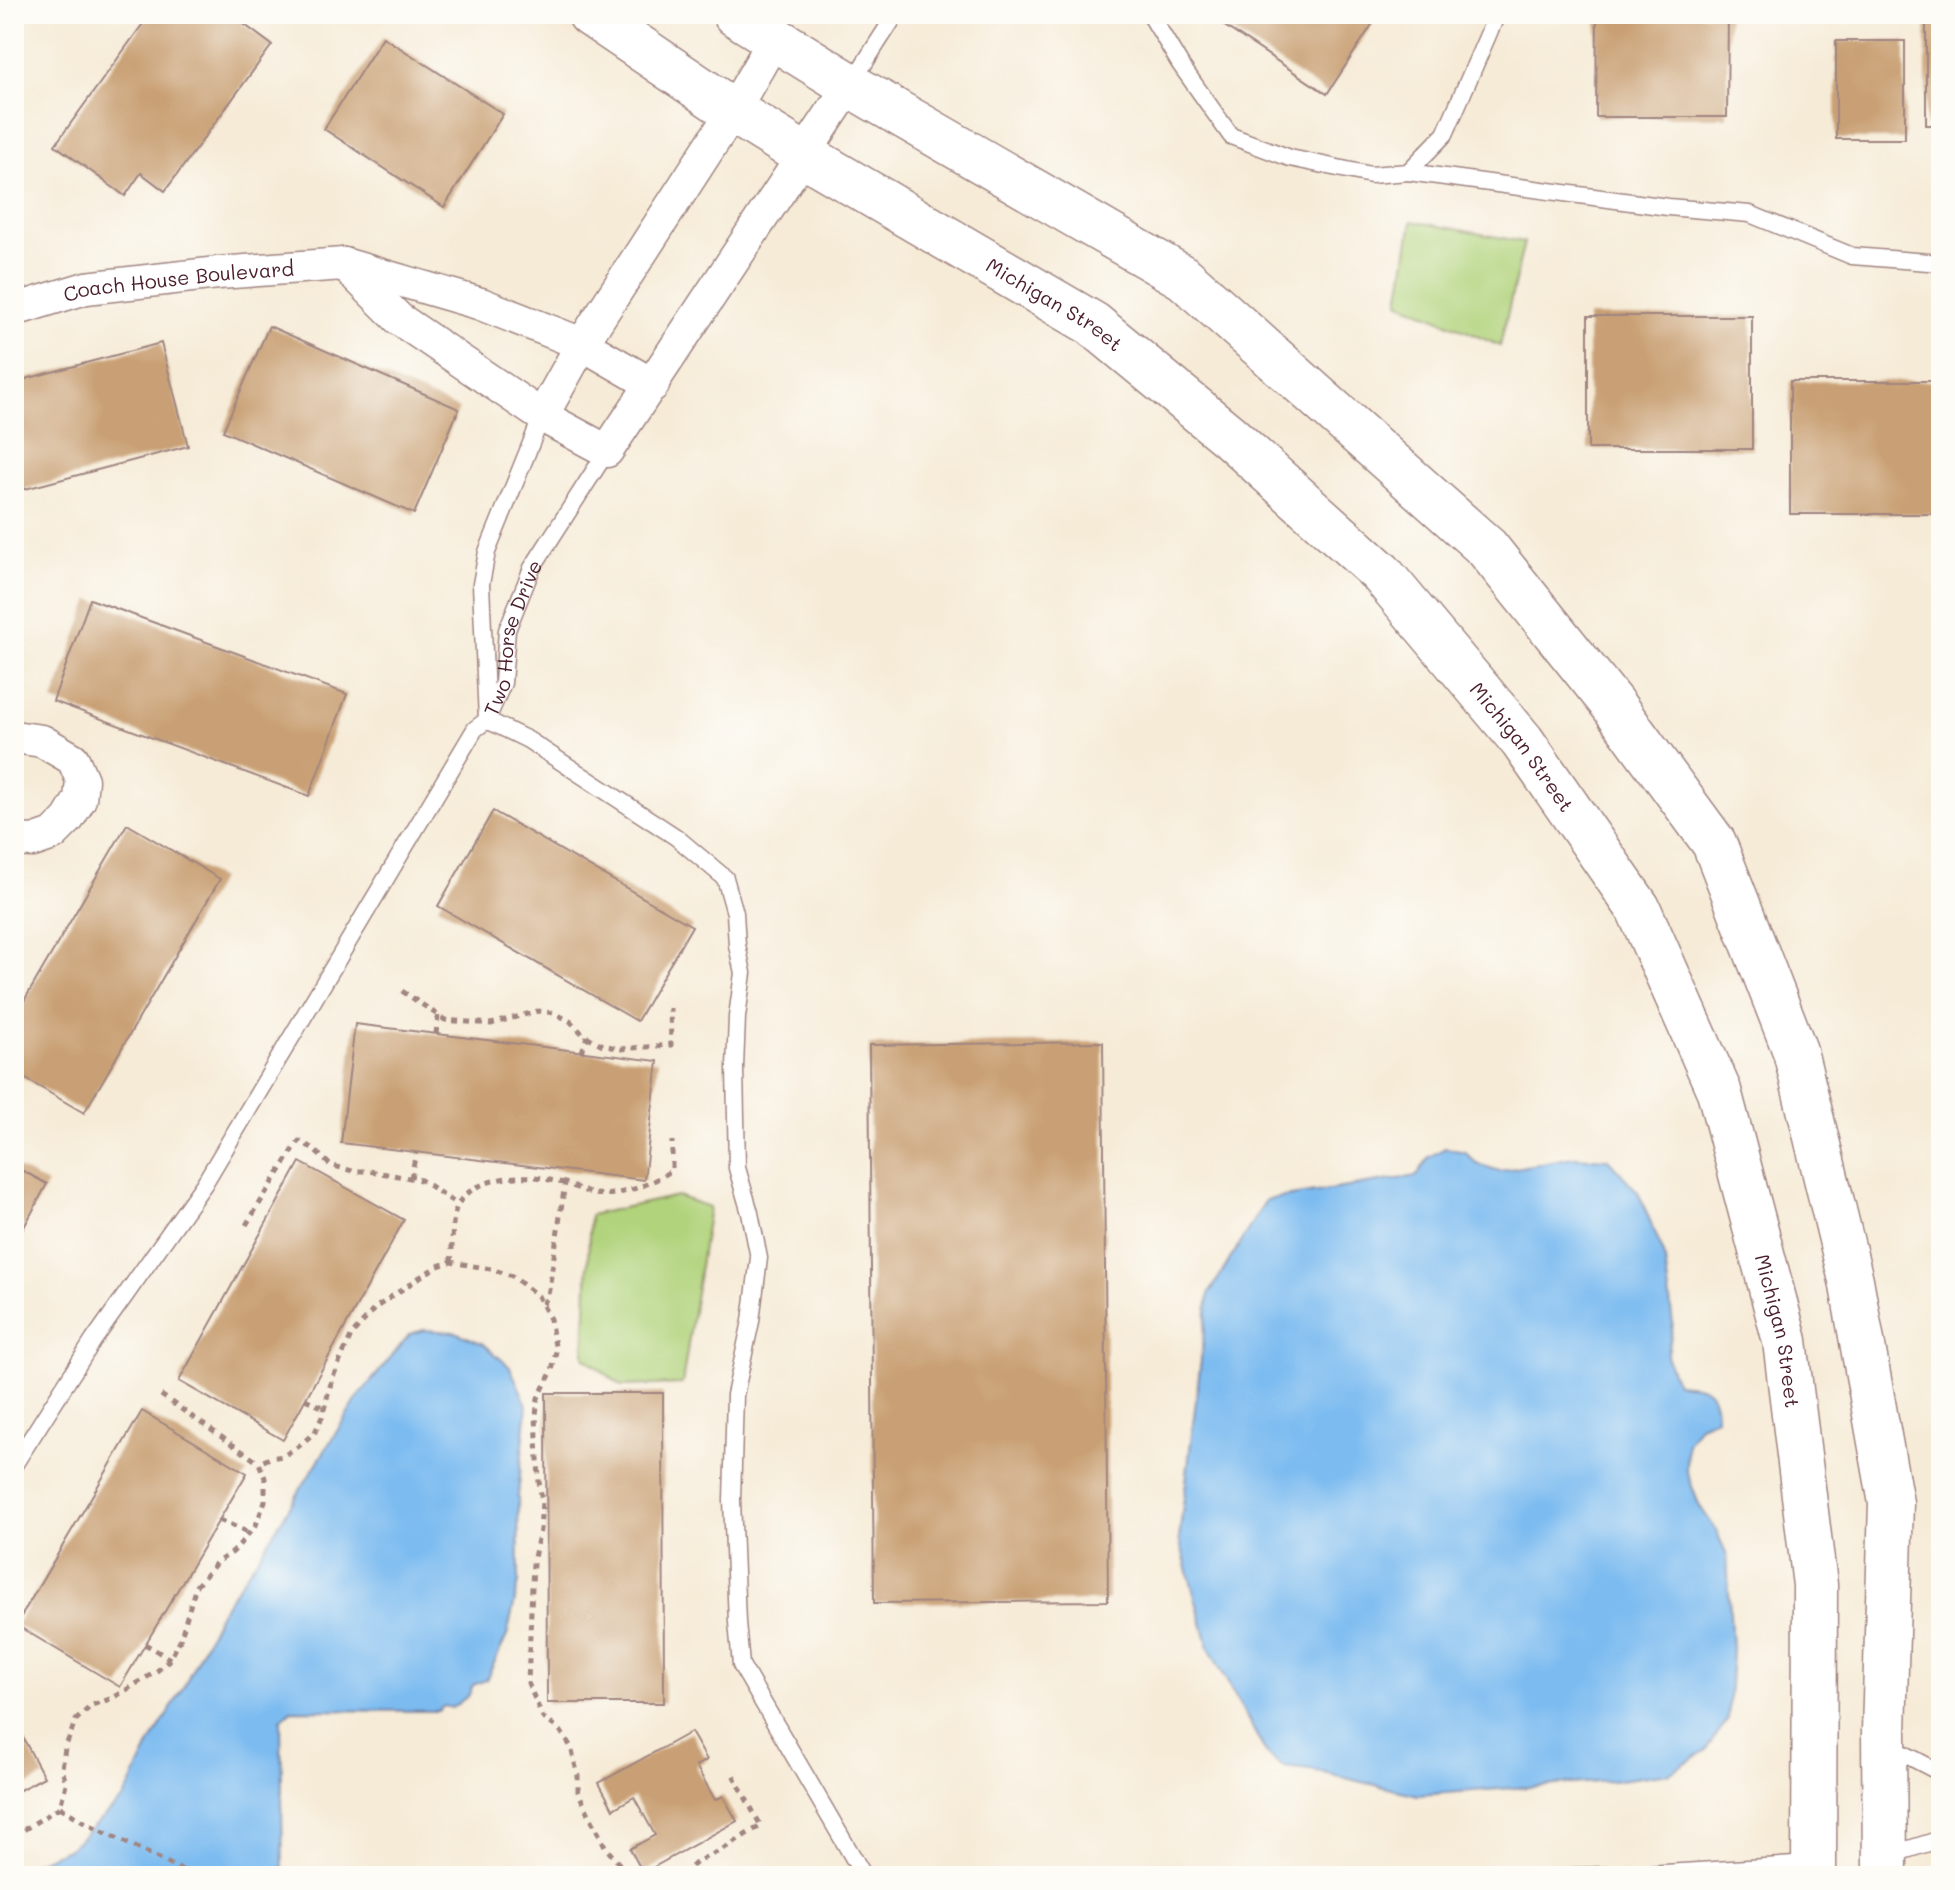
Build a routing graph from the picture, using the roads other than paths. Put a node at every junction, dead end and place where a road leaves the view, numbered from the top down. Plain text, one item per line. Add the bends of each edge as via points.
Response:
1 (590, 14) edge
2 (735, 14) edge
3 (896, 14) edge
4 (1150, 14) edge
5 (1497, 14) edge
6 (779, 33) junction
7 (850, 85) junction
8 (733, 111) junction
9 (804, 155) junction
10 (1408, 172) junction
11 (1941, 263) edge
12 (344, 264) junction
13 (14, 310) edge
14 (582, 344) junction
15 (653, 385) junction
16 (542, 416) junction
17 (607, 451) junction
18 (487, 720) junction
19 (14, 737) edge
20 (14, 840) edge
21 (14, 1465) edge
22 (1884, 1744) junction
23 (1941, 1773) edge
24 (1941, 1839) edge
25 (1885, 1866) edge
26 (1814, 1870) edge
27 (864, 1876) edge
28 (1572, 1876) edge

1 - 8 street, Michigan Street
2 - 6 street
3 - 7 lane
4 - 10 lane via 1231,136 1290,158 1371,175
5 - 10 lane via 1445,134
6 - 7 street
6 - 8 street, Two Horse Drive
7 - 9 street, Two Horse Drive
7 - 22 street via 1184,278 1487,548 1613,705 1714,843 1795,1051 1854,1293 1891,1503
8 - 9 street, Michigan Street
8 - 14 street, Two Horse Drive
9 - 15 street, Two Horse Drive
9 - 26 street, Michigan Street via 1093,324 1229,436 1381,573 1522,741 1638,908 1719,1091 1785,1341 1815,1585
10 - 11 lane via 1750,214 1852,256
12 - 13 street, Coach House Boulevard via 86,288
12 - 14 street, Coach House Boulevard via 481,304
12 - 16 street via 399,319
14 - 15 street, Coach House Boulevard
14 - 16 street, Two Horse Drive
15 - 17 street, Two Horse Drive
16 - 17 street
16 - 18 lane, Two Horse Drive via 487,552 481,584
17 - 18 lane, Two Horse Drive via 532,568 507,630 503,683
18 - 21 lane via 475,729 204,1184 93,1341
18 - 27 lane via 528,740 676,837 725,878 743,973 735,1068 737,1168 759,1258 735,1395 732,1500 741,1665
19 - 20 street via 42,741 73,759 82,780 80,799 53,834
22 - 23 lane
22 - 25 street
24 - 25 lane
26 - 28 lane

